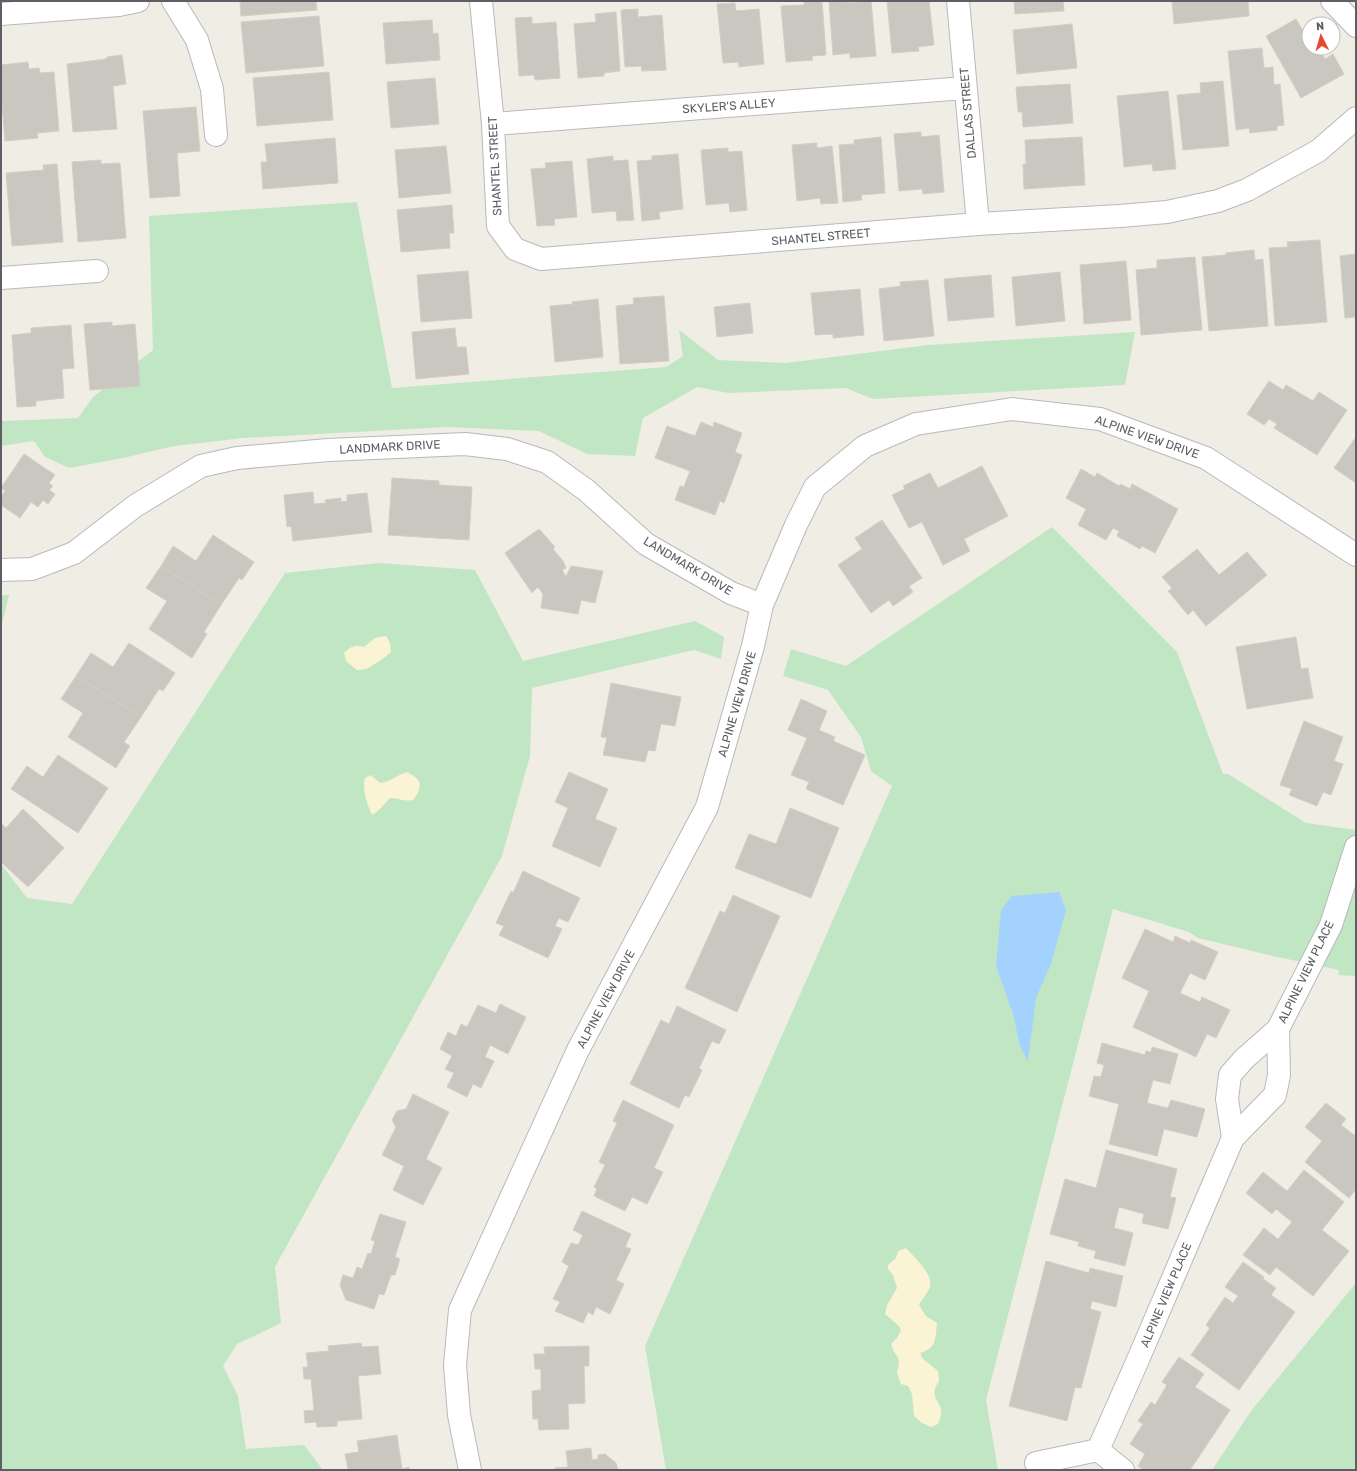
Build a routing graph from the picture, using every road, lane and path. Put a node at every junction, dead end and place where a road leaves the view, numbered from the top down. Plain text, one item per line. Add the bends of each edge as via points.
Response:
1 (138, 1) edge
2 (173, 1) edge
3 (481, 1) edge
4 (958, 1) edge
5 (1332, 1) edge
6 (1, 14) edge
7 (1356, 26) edge
8 (965, 88) junction
9 (1356, 118) edge
10 (493, 124) junction
11 (216, 135) dead end
12 (978, 224) junction
13 (97, 271) dead end
14 (1, 278) edge
15 (1356, 555) edge
16 (1, 570) edge
17 (762, 605) junction
18 (1356, 847) edge
19 (1278, 1029) junction
20 (1233, 1138) junction
21 (1098, 1450) junction
22 (1036, 1463) dead end
23 (470, 1470) edge
24 (1123, 1470) edge

1 - 6 street via 119,5
2 - 11 street via 197,40 212,89
3 - 10 street, SHANTEL STREET
4 - 8 street, DALLAS STREET
5 - 7 street
8 - 10 street, SKYLER'S ALLEY
8 - 12 street, DALLAS STREET
9 - 12 street, SHANTEL STREET via 1318,151 1247,190 1218,201 1167,212
10 - 12 street, SHANTEL STREET via 498,226 515,249 541,259
13 - 14 street
15 - 17 street, ALPINE VIEW DRIVE via 1206,458 1100,419 1012,410 916,424 865,446 815,487
16 - 17 street, LANDMARK DRIVE via 32,569 74,553 135,506 201,466 238,458 328,450 465,444 507,449 547,462 586,490 646,544 731,593
17 - 23 street, ALPINE VIEW DRIVE via 753,646 707,807 578,1050 460,1310 455,1365 459,1415
18 - 19 street, ALPINE VIEW PLACE via 1331,925
19 - 20 street, ALPINE VIEW PLACE via 1279,1075 1275,1095
19 - 20 street, ALPINE VIEW PLACE via 1230,1075 1227,1099
20 - 21 street, ALPINE VIEW PLACE
21 - 22 street
21 - 24 street

